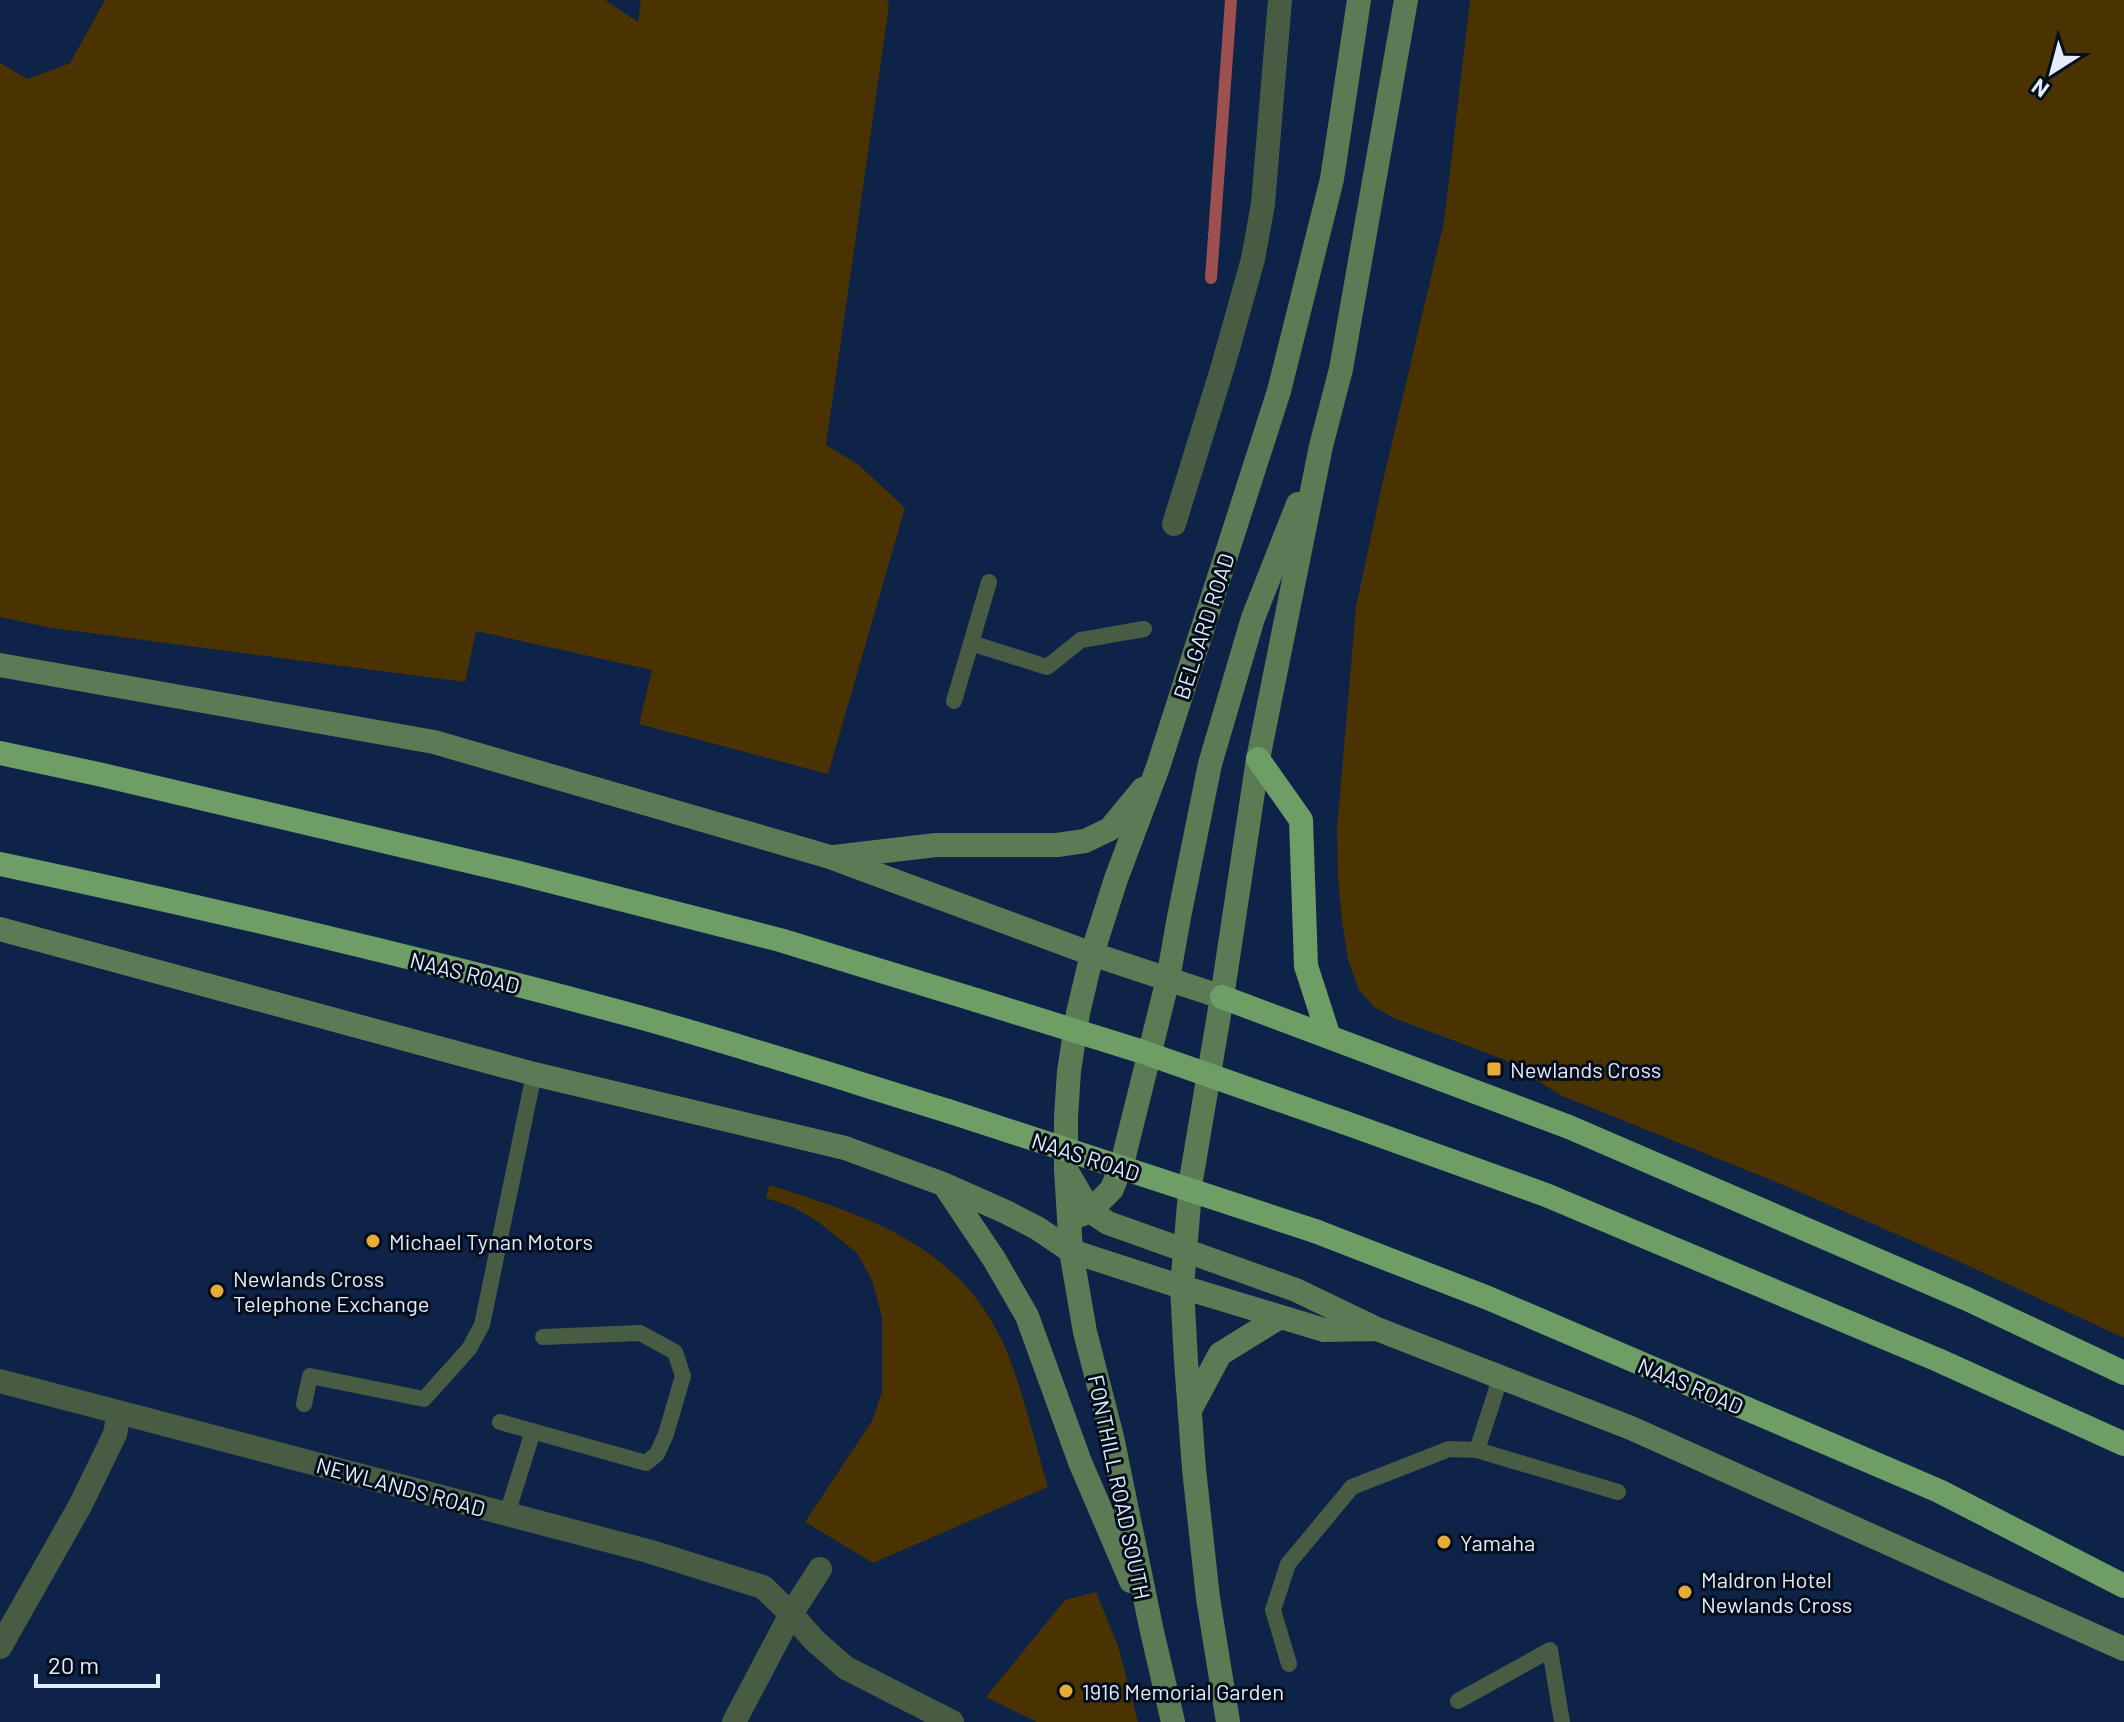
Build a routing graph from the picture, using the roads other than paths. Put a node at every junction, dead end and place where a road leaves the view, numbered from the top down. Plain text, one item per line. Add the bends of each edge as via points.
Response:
1 (1280, 0) edge
2 (1359, 0) edge
3 (1406, 0) edge
4 (1321, 446) junction
5 (1174, 524) dead end
6 (989, 582) dead end
7 (1144, 629) dead end
8 (971, 643) junction
9 (0, 665) edge
10 (954, 701) dead end
11 (0, 753) edge
12 (1258, 759) junction
13 (1158, 767) junction
14 (830, 857) junction
15 (0, 864) edge
16 (0, 929) edge
17 (1092, 954) junction
18 (1168, 979) junction
19 (1222, 997) junction
20 (1329, 1037) junction
21 (534, 1074) junction
22 (943, 1184) junction
23 (1006, 1212) junction
24 (1080, 1216) junction
25 (1185, 1250) junction
26 (1071, 1251) junction
27 (1182, 1287) junction
28 (1280, 1317) junction
29 (1377, 1329) junction
30 (543, 1337) dead end
31 (2124, 1373) edge
32 (1501, 1376) junction
33 (0, 1381) edge
34 (304, 1404) dead end
35 (119, 1412) junction
36 (1190, 1412) junction
37 (500, 1422) dead end
38 (533, 1431) junction
39 (2124, 1444) edge
40 (1477, 1450) junction
41 (1618, 1492) dead end
42 (507, 1514) junction
43 (820, 1569) dead end
44 (2124, 1586) edge
45 (791, 1614) junction
46 (1151, 1627) junction
47 (0, 1647) edge
48 (2124, 1649) edge
49 (1289, 1664) dead end
50 (1458, 1701) dead end
51 (734, 1722) edge
52 (952, 1722) edge
53 (1173, 1722) edge
54 (1228, 1722) edge
55 (1562, 1722) edge

1 - 5 street via 1263,204 1253,259
2 - 13 main road, BELGARD ROAD via 1332,179 1279,391
3 - 4 main road via 1341,369
4 - 12 main road
4 - 18 main road via 1253,618 1210,764
6 - 8 lane
7 - 8 lane via 1081,640 1047,667
8 - 10 lane
9 - 14 main road via 434,742
11 - 39 highway, bridge via 515,872 780,940 1140,1051 1546,1195
12 - 19 main road
12 - 20 highway via 1301,820 1306,966
13 - 14 main road via 1110,829 1085,841 936,845
13 - 17 main road, BELGARD ROAD
14 - 17 main road
15 - 44 highway, NAAS ROAD, bridge via 443,966 638,1017 1315,1231 1488,1298 1939,1491
16 - 21 main road
17 - 18 main road
17 - 24 main road, BELGARD ROAD via 1078,1013 1066,1117 1066,1170
18 - 19 main road
18 - 24 main road via 1123,1160 1112,1189
19 - 20 highway
19 - 25 main road via 1191,1180
20 - 31 highway via 1569,1127 1967,1299
21 - 22 main road via 845,1148
21 - 34 lane via 482,1325 469,1349 424,1399 310,1376
22 - 23 main road
22 - 46 main road via 1027,1316 1080,1462
23 - 24 main road via 1043,1220
23 - 26 main road
24 - 25 main road
24 - 26 main road
25 - 27 main road
25 - 29 main road via 1296,1290
26 - 27 main road
26 - 46 main road, FONTHILL ROAD SOUTH
27 - 28 main road
27 - 36 main road
28 - 29 main road via 1324,1330
28 - 36 main road via 1220,1354
29 - 32 main road
30 - 38 lane via 640,1333 675,1352 683,1376 666,1434 646,1463
32 - 40 lane
32 - 48 main road via 1631,1428
33 - 35 street, NEWLANDS ROAD
35 - 42 street, NEWLANDS ROAD
35 - 47 street via 115,1434 81,1504
36 - 54 main road via 1208,1598
37 - 38 lane
38 - 42 lane
40 - 41 lane
40 - 49 lane via 1449,1449 1352,1487 1288,1564 1273,1610
42 - 45 street, NEWLANDS ROAD via 763,1587
43 - 45 street
45 - 51 street
45 - 52 street, NEWLANDS ROAD via 846,1668
46 - 53 main road, FONTHILL ROAD SOUTH
50 - 55 lane via 1550,1650

